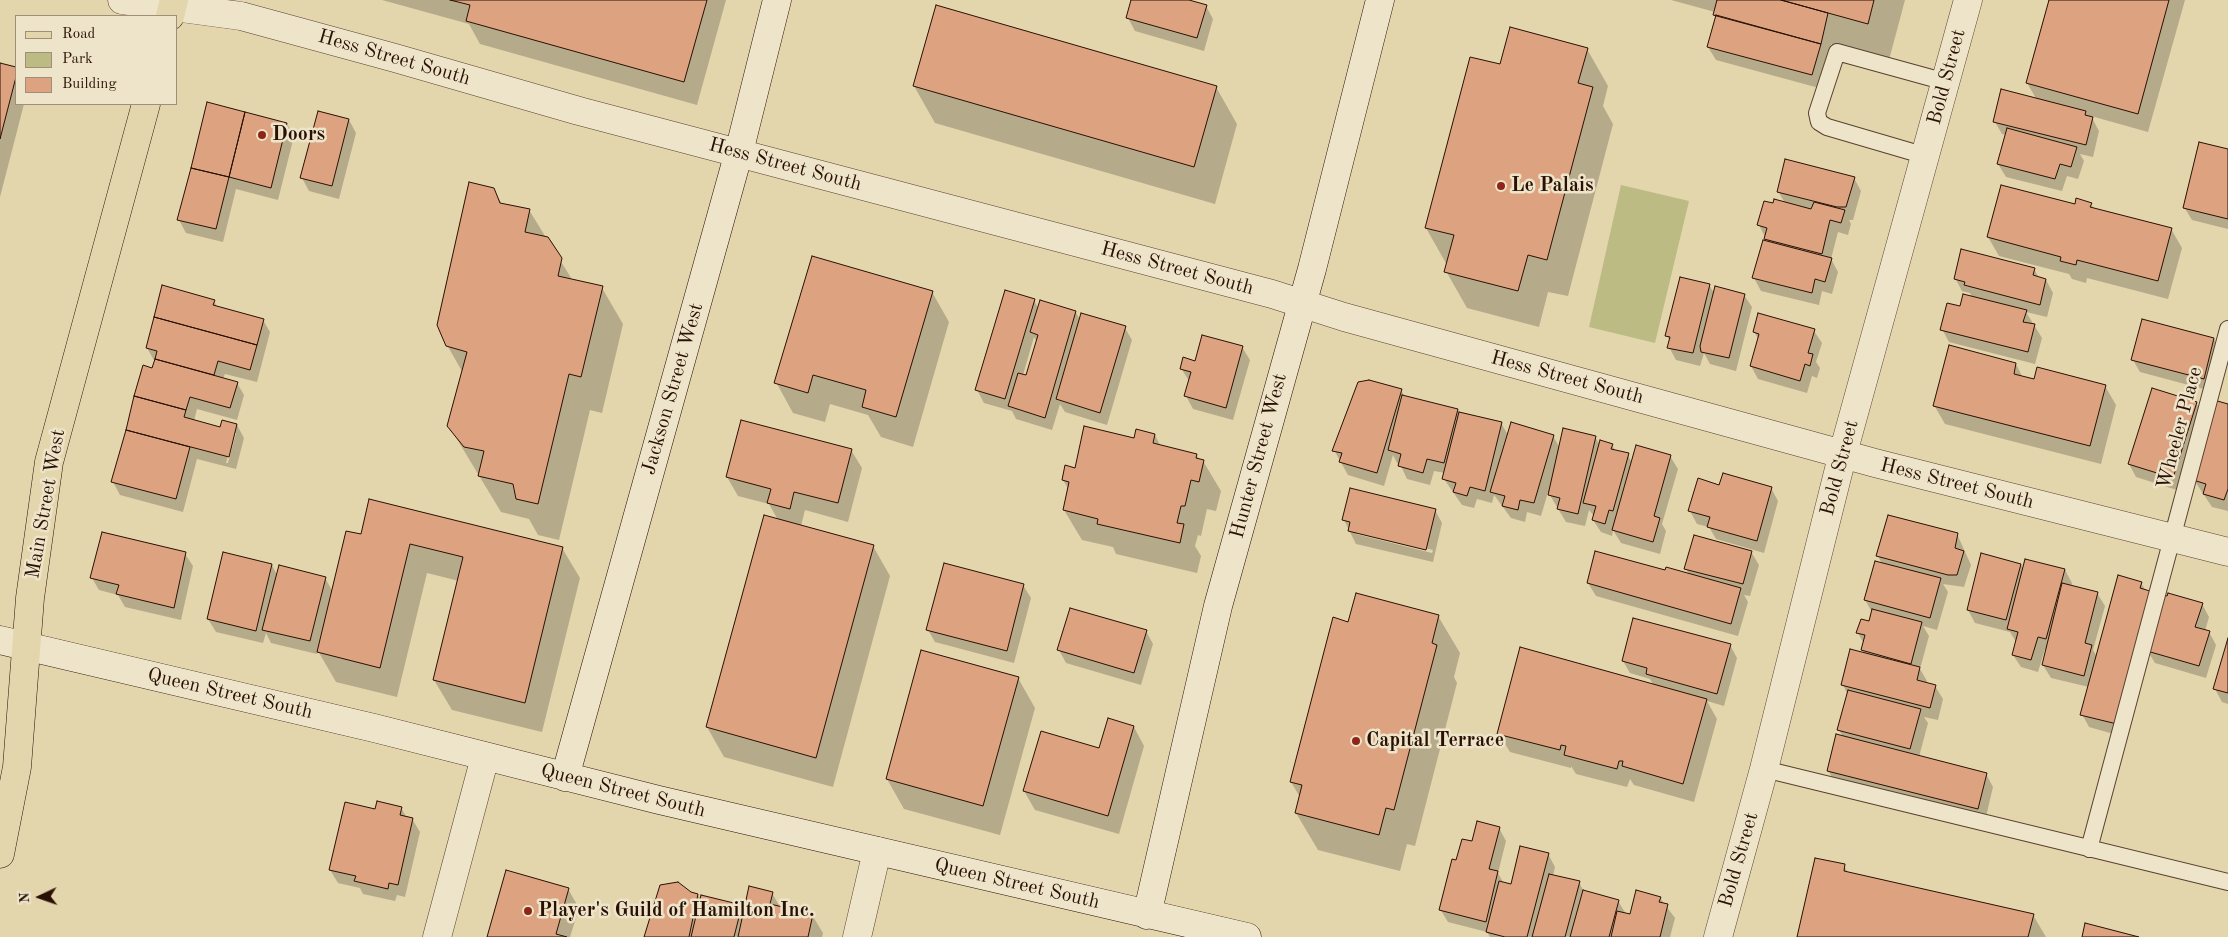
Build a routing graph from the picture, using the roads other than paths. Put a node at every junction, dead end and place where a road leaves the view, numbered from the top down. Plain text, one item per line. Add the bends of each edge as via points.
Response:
1 (122, 0) edge
2 (778, 0) edge
3 (1380, 0) edge
4 (1968, 0) edge
5 (172, 8) edge
6 (1946, 82) junction
7 (146, 105) edge
8 (739, 152) junction
9 (1926, 156) junction
10 (1302, 304) junction
11 (2228, 329) edge
12 (1843, 453) junction
13 (2172, 538) junction
14 (2228, 552) edge
15 (0, 640) edge
16 (26, 646) junction
17 (485, 757) junction
18 (1764, 769) junction
19 (565, 777) junction
20 (2089, 848) junction
21 (877, 851) junction
22 (0, 854) edge
23 (2228, 882) edge
24 (1148, 914) junction
25 (437, 937) edge
26 (857, 937) edge
27 (1247, 937) edge
28 (1718, 937) edge

1 - 5 street, Hess Street South
2 - 8 street, Jackson Street West
3 - 10 street, Hunter Street West
4 - 6 street, Bold Street
5 - 8 street, Hess Street South via 241,16 579,111
6 - 9 street, Bold Street
6 - 9 lane via 1837,52 1818,112 1819,122 1828,127
7 - 16 main road, Main Street West via 49,462
8 - 10 street, Hess Street South
8 - 19 street, Jackson Street West
9 - 12 street, Bold Street
10 - 12 street, Hess Street South
10 - 24 street, Hunter Street West via 1218,606
11 - 13 lane, Wheeler Place
12 - 13 street, Hess Street South
12 - 18 street, Bold Street
13 - 14 street, Hess Street South
13 - 20 lane, Wheeler Place
15 - 16 street, Queen Street South
16 - 17 street, Queen Street South
16 - 22 main road, Main Street West via 17,767
17 - 19 street, Queen Street South
17 - 25 street
18 - 20 lane
18 - 28 street, Bold Street
19 - 21 street, Queen Street South
20 - 23 lane
21 - 24 street, Queen Street South
21 - 26 street
24 - 27 street, Queen Street South

